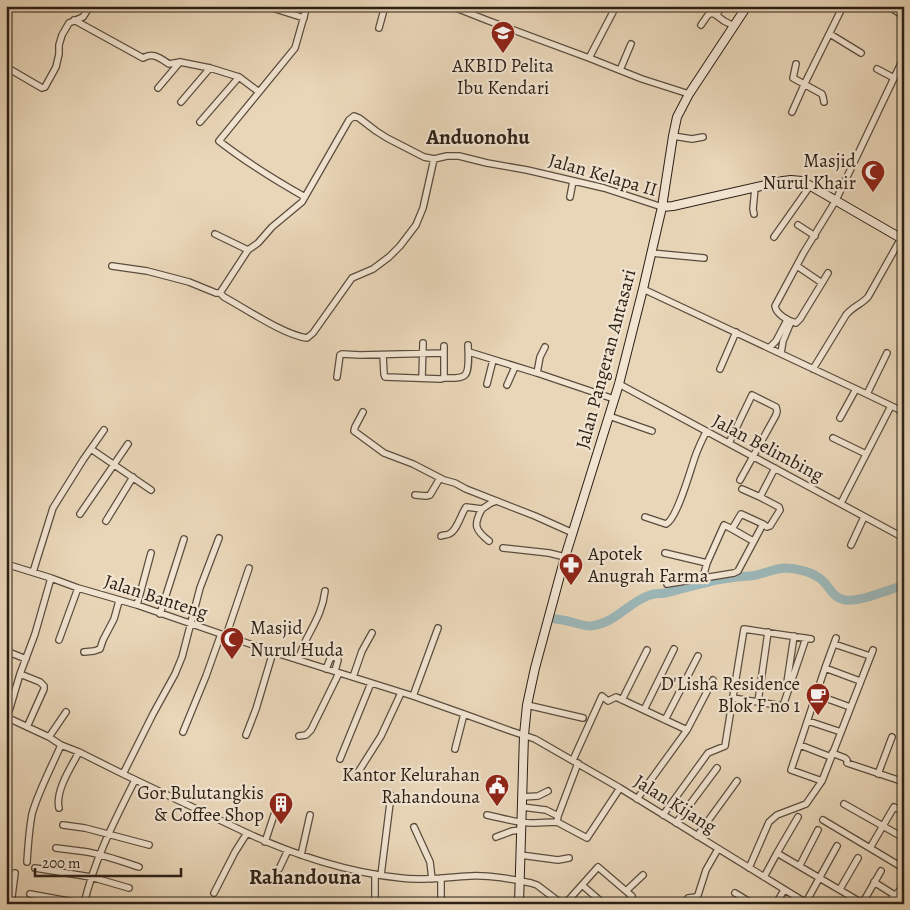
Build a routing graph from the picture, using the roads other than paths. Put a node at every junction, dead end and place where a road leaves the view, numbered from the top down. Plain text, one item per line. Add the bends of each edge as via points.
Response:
1 (90, 6) edge
2 (266, 6) edge
3 (307, 6) edge
4 (385, 6) edge
5 (451, 6) edge
6 (723, 6) edge
7 (747, 6) edge
8 (843, 6) edge
9 (888, 6) edge
10 (613, 12) dead end
11 (716, 15) junction
12 (904, 16) edge
13 (304, 18) junction
14 (74, 20) junction
15 (701, 25) dead end
16 (734, 26) junction
17 (379, 28) dead end
18 (830, 34) junction
19 (631, 44) dead end
20 (861, 52) dead end
21 (589, 58) junction
22 (904, 58) edge
23 (180, 62) junction
24 (796, 64) dead end
25 (6, 67) edge
26 (210, 68) junction
27 (877, 69) dead end
28 (620, 70) junction
29 (239, 77) junction
30 (894, 78) junction
31 (804, 85) junction
32 (158, 88) dead end
33 (259, 92) junction
34 (689, 94) junction
35 (181, 102) dead end
36 (824, 102) dead end
37 (792, 112) dead end
38 (200, 122) dead end
39 (673, 136) junction
40 (703, 137) dead end
41 (434, 159) junction
42 (573, 181) junction
43 (810, 186) junction
44 (755, 188) junction
45 (305, 197) junction
46 (570, 197) dead end
47 (836, 200) junction
48 (662, 207) junction
49 (754, 214) dead end
50 (798, 224) dead end
51 (214, 234) dead end
52 (815, 236) junction
53 (774, 237) dead end
54 (903, 237) edge
55 (248, 250) junction
56 (651, 253) junction
57 (704, 258) dead end
58 (112, 266) dead end
59 (797, 266) junction
60 (828, 273) dead end
61 (822, 283) junction
62 (643, 289) junction
63 (220, 293) junction
64 (789, 321) junction
65 (736, 332) junction
66 (423, 344) dead end
67 (468, 345) dead end
68 (544, 347) dead end
69 (769, 348) junction
70 (468, 352) junction
71 (887, 353) dead end
72 (423, 354) junction
73 (781, 354) junction
74 (384, 355) junction
75 (493, 360) junction
76 (515, 367) junction
77 (720, 369) dead end
78 (813, 369) junction
79 (537, 373) junction
80 (337, 377) dead end
81 (422, 378) junction
82 (444, 378) junction
83 (487, 384) dead end
84 (619, 384) junction
85 (507, 385) dead end
86 (856, 389) junction
87 (867, 394) junction
88 (614, 399) junction
89 (904, 401) edge
90 (891, 406) junction
91 (901, 411) edge
92 (363, 412) dead end
93 (609, 416) junction
94 (840, 418) dead end
95 (104, 430) dead end
96 (652, 431) dead end
97 (706, 432) junction
98 (833, 438) dead end
99 (729, 443) junction
100 (128, 444) dead end
101 (91, 449) junction
102 (866, 454) junction
103 (753, 456) junction
104 (114, 465) junction
105 (775, 468) junction
106 (133, 477) junction
107 (440, 478) junction
108 (740, 480) dead end
109 (742, 489) dead end
110 (151, 490) dead end
111 (415, 495) dead end
112 (760, 497) junction
113 (497, 501) junction
114 (841, 503) junction
115 (482, 509) junction
116 (80, 514) dead end
117 (864, 516) junction
118 (645, 517) dead end
119 (106, 521) dead end
120 (763, 524) junction
121 (732, 528) junction
122 (573, 533) junction
123 (440, 536) dead end
124 (219, 538) dead end
125 (904, 538) edge
126 (184, 539) dead end
127 (489, 541) dead end
128 (754, 541) junction
129 (850, 545) dead end
130 (502, 548) dead end
131 (151, 553) dead end
132 (665, 553) dead end
133 (565, 557) junction
134 (706, 563) junction
135 (6, 564) edge
136 (249, 568) dead end
137 (33, 572) junction
138 (703, 577) junction
139 (51, 578) junction
140 (668, 584) dead end
141 (78, 588) junction
142 (325, 591) dead end
143 (119, 601) junction
144 (137, 606) junction
145 (160, 614) junction
146 (190, 624) junction
147 (438, 628) dead end
148 (768, 632) junction
149 (372, 633) dead end
150 (224, 635) junction
151 (794, 636) junction
152 (59, 640) dead end
153 (674, 649) dead end
154 (647, 650) dead end
155 (6, 651) edge
156 (84, 652) dead end
157 (273, 652) junction
158 (698, 656) dead end
159 (26, 659) junction
160 (298, 659) junction
161 (825, 668) junction
162 (326, 669) junction
163 (337, 672) junction
164 (20, 674) junction
165 (353, 677) junction
166 (713, 680) dead end
167 (860, 682) junction
168 (371, 683) junction
169 (402, 693) junction
170 (817, 695) junction
171 (413, 696) junction
172 (733, 698) junction
173 (622, 700) junction
174 (758, 702) junction
175 (527, 705) junction
176 (783, 706) junction
177 (850, 707) junction
178 (644, 710) junction
179 (66, 712) dead end
180 (464, 714) junction
181 (7, 718) edge
182 (583, 718) dead end
183 (665, 720) junction
184 (808, 720) junction
185 (28, 727) junction
186 (687, 730) junction
187 (184, 732) dead end
188 (840, 732) junction
189 (246, 735) dead end
190 (524, 735) junction
191 (299, 736) dead end
192 (48, 737) junction
193 (892, 737) dead end
194 (61, 745) junction
195 (800, 745) junction
196 (455, 749) dead end
197 (79, 752) junction
198 (832, 755) junction
199 (340, 759) dead end
200 (576, 762) junction
201 (717, 768) dead end
202 (123, 774) junction
203 (357, 774) dead end
204 (878, 774) junction
205 (134, 780) junction
206 (737, 781) dead end
207 (822, 782) junction
208 (904, 782) edge
209 (620, 788) junction
210 (548, 791) dead end
211 (391, 795) dead end
212 (280, 797) dead end
213 (522, 797) junction
214 (637, 799) junction
215 (844, 804) dead end
216 (522, 807) junction
217 (59, 808) dead end
218 (904, 812) edge
219 (487, 814) dead end
220 (310, 815) dead end
221 (663, 815) junction
222 (798, 817) dead end
223 (557, 819) junction
224 (823, 820) dead end
225 (676, 823) junction
226 (63, 825) dead end
227 (521, 826) junction
228 (882, 826) junction
229 (414, 827) dead end
230 (818, 830) dead end
231 (109, 833) junction
232 (247, 833) junction
233 (697, 836) junction
234 (496, 837) dead end
235 (904, 838) edge
236 (265, 842) junction
237 (149, 845) dead end
238 (837, 846) dead end
239 (56, 848) dead end
240 (870, 848) junction
241 (718, 849) junction
242 (288, 850) junction
243 (777, 853) junction
244 (99, 855) junction
245 (300, 855) junction
246 (520, 855) junction
247 (569, 858) dead end
248 (858, 858) dead end
249 (27, 862) dead end
250 (800, 865) junction
251 (139, 867) dead end
252 (35, 868) dead end
253 (749, 868) junction
254 (279, 869) dead end
255 (904, 870) edge
256 (881, 871) dead end
257 (15, 873) dead end
258 (378, 875) junction
259 (643, 875) dead end
260 (764, 877) junction
261 (91, 878) junction
262 (441, 878) junction
263 (820, 878) junction
264 (432, 879) junction
265 (519, 881) junction
266 (874, 882) junction
267 (582, 885) junction
268 (904, 886) edge
269 (129, 888) dead end
270 (840, 889) junction
271 (626, 890) junction
272 (784, 890) junction
273 (735, 892) dead end
274 (214, 893) dead end
275 (30, 894) dead end
276 (895, 895) junction
277 (904, 901) edge
278 (806, 903) edge
279 (862, 903) edge
280 (11, 904) edge
281 (85, 904) edge
282 (375, 904) edge
283 (441, 904) edge
284 (519, 904) edge
285 (564, 904) edge
286 (604, 904) edge
287 (626, 904) edge
288 (685, 904) edge
289 (753, 904) edge
290 (776, 904) edge
291 (887, 904) edge

1 - 14 street via 83,17
2 - 13 street
3 - 13 street
4 - 17 street
5 - 21 street
6 - 11 street
7 - 16 street, Jalan Pangeran Antasari
8 - 18 street
9 - 12 street
10 - 21 street
11 - 15 street via 709,14
11 - 16 street
13 - 33 street via 295,48
14 - 23 street via 143,58 148,55 157,56 169,64
14 - 25 street via 60,40 56,66 45,87
16 - 34 street, Jalan Pangeran Antasari
18 - 20 street
18 - 31 street
19 - 28 street
21 - 28 street
22 - 30 street
23 - 26 street
23 - 32 street
24 - 31 street via 793,78
26 - 29 street
26 - 35 street
27 - 30 street
28 - 34 street
29 - 33 street
29 - 38 street
30 - 47 street
31 - 36 street via 822,94
31 - 37 street
33 - 45 street via 219,141 252,166
34 - 39 street, Jalan Pangeran Antasari
39 - 40 street
39 - 48 street, Jalan Pangeran Antasari
41 - 42 street, Jalan Kelapa II via 459,156
41 - 45 street, Jalan Kelapa II via 408,150 354,116
41 - 63 street via 416,224 389,257 373,270 352,278 309,337 285,331
42 - 46 street
42 - 48 street, Jalan Kelapa II
43 - 44 street via 791,180
43 - 47 street
43 - 53 street
44 - 48 street
44 - 49 street
45 - 55 street, Jalan Kelapa II
47 - 52 street
47 - 54 street
48 - 56 street, Jalan Pangeran Antasari
50 - 52 street
51 - 55 street
52 - 59 street
54 - 78 street via 868,297 849,311
55 - 63 street, Jalan Kelapa II
56 - 57 street
56 - 62 street, Jalan Pangeran Antasari
58 - 63 street via 147,271
59 - 61 street
59 - 64 street via 775,308
60 - 61 street
61 - 64 street via 800,319 796,323
62 - 65 street
62 - 84 street, Jalan Pangeran Antasari
64 - 69 street
64 - 73 street
65 - 69 street
65 - 77 street
66 - 72 street
67 - 70 street
68 - 79 street
69 - 73 street
70 - 75 street
70 - 82 street via 465,376
71 - 87 street
72 - 74 street
72 - 81 street
72 - 82 street via 444,350
73 - 78 street
74 - 80 street via 340,354
74 - 81 street via 385,377
75 - 76 street
75 - 83 street
76 - 79 street
76 - 85 street
78 - 86 street
79 - 88 street
81 - 82 street
84 - 88 street, Jalan Pangeran Antasari
84 - 97 street, Jalan Belimbing
86 - 87 street
86 - 94 street
87 - 90 street
88 - 93 street, Jalan Pangeran Antasari
89 - 91 street
90 - 91 street
90 - 102 street
92 - 107 street via 355,432 384,454
93 - 96 street
93 - 122 street, Jalan Pangeran Antasari
95 - 101 street
97 - 99 street, Jalan Belimbing
97 - 118 street via 671,521 666,524
98 - 102 street
99 - 103 street, Jalan Belimbing
99 - 103 street via 751,396 776,407 777,411
100 - 104 street
101 - 104 street
101 - 137 street via 53,508
102 - 114 street
103 - 105 street, Jalan Belimbing
103 - 108 street
104 - 106 street
104 - 116 street
105 - 112 street
105 - 114 street, Jalan Belimbing
106 - 110 street
106 - 119 street
107 - 111 street via 430,494
107 - 113 street
109 - 112 street
112 - 120 street via 780,508 771,525
113 - 115 street
113 - 122 street
114 - 117 street, Jalan Belimbing
115 - 123 street via 466,507 452,532
115 - 127 street via 477,529
117 - 125 street, Jalan Belimbing
117 - 129 street
120 - 121 street via 738,513
120 - 128 street
121 - 128 street
121 - 134 street via 722,526
122 - 133 street, Jalan Pangeran Antasari
124 - 146 street
126 - 145 street
128 - 138 street via 736,572
130 - 133 street
131 - 144 street
132 - 134 street
133 - 175 street, Jalan Pangeran Antasari
134 - 138 street
135 - 137 street, Jalan Banteng
136 - 150 street
137 - 139 street, Jalan Banteng
138 - 140 street
139 - 141 street, Jalan Banteng
139 - 159 street
141 - 143 street, Jalan Banteng
141 - 152 street
142 - 160 street via 318,616
143 - 144 street, Jalan Banteng
143 - 156 street via 100,649
144 - 145 street, Jalan Banteng
145 - 146 street, Jalan Banteng
146 - 150 street, Jalan Banteng
146 - 202 street via 175,674
147 - 171 street
148 - 151 street
148 - 172 street via 744,628
148 - 174 street
149 - 165 street
150 - 157 street, Jalan Banteng
150 - 187 street
151 - 176 street
151 - 176 street via 808,638
153 - 178 street
154 - 173 street
155 - 159 street
157 - 160 street, Jalan Banteng
157 - 189 street
158 - 183 street
159 - 164 street
160 - 162 street, Jalan Banteng
161 - 167 street
161 - 167 street via 835,641 872,653
161 - 170 street
162 - 163 street, Jalan Banteng
162 - 163 street via 334,656 338,660
163 - 165 street, Jalan Banteng
163 - 191 street via 311,730
164 - 181 street
164 - 185 street via 44,686
165 - 168 street, Jalan Banteng
166 - 186 street
167 - 177 street
168 - 169 street, Jalan Banteng
168 - 199 street
169 - 171 street, Jalan Banteng
169 - 203 street via 381,736
170 - 177 street
170 - 184 street
171 - 180 street, Jalan Banteng
172 - 174 street
172 - 221 street via 725,746 708,753
173 - 178 street
173 - 200 street via 616,697 608,701 602,696
174 - 176 street
175 - 182 street
175 - 190 street, Jalan Pangeran Antasari
177 - 188 street
178 - 183 street
179 - 192 street
180 - 190 street, Jalan Banteng
180 - 196 street
181 - 185 street
183 - 186 street
184 - 188 street
184 - 195 street
185 - 192 street
186 - 214 street
188 - 198 street
190 - 200 street, Jalan Kijang
190 - 213 street, Jalan Pangeran Antasari
192 - 194 street
193 - 204 street
194 - 197 street
194 - 249 street via 34,808
195 - 198 street
195 - 207 street via 791,770
197 - 202 street
197 - 217 street via 60,791
198 - 204 street
198 - 207 street
200 - 209 street, Jalan Kijang
200 - 223 street
201 - 225 street
202 - 205 street
204 - 208 street
205 - 231 street
205 - 232 street
206 - 233 street
207 - 253 street via 806,804 777,815 769,822
209 - 214 street, Jalan Kijang
209 - 223 street via 588,837
210 - 213 street via 538,796
211 - 258 street
212 - 236 street
213 - 216 street, Jalan Pangeran Antasari
214 - 221 street, Jalan Kijang
215 - 228 street
216 - 223 street via 550,811
216 - 227 street, Jalan Pangeran Antasari
218 - 228 street via 894,807
219 - 227 street
220 - 245 street
221 - 225 street, Jalan Kijang
222 - 243 street
223 - 227 street
224 - 240 street
225 - 233 street, Jalan Kijang
226 - 231 street
227 - 234 street
227 - 246 street, Jalan Pangeran Antasari
228 - 235 street
228 - 240 street
229 - 264 street via 430,862
230 - 250 street
231 - 237 street
231 - 244 street
232 - 236 street
232 - 274 street
233 - 241 street, Jalan Kijang
236 - 242 street
238 - 263 street
239 - 244 street
240 - 255 street
241 - 253 street, Jalan Kijang
241 - 288 street via 706,870 698,895 688,898
242 - 245 street
242 - 254 street
243 - 250 street
243 - 260 street
244 - 251 street
244 - 261 street
245 - 258 street
246 - 247 street via 558,860
246 - 265 street, Jalan Pangeran Antasari
248 - 270 street
250 - 263 street
252 - 261 street
253 - 260 street, Jalan Kijang
256 - 266 street
257 - 280 street
258 - 264 street
258 - 282 street
259 - 271 street
260 - 272 street, Jalan Kijang
261 - 269 street
261 - 281 street
262 - 264 street
262 - 265 street via 488,876
262 - 283 street
263 - 270 street
263 - 278 street
265 - 284 street, Jalan Pangeran Antasari
265 - 285 street via 537,885
266 - 276 street
266 - 279 street
267 - 271 street via 598,867
267 - 285 street
267 - 286 street
268 - 276 street
270 - 279 street
271 - 287 street via 632,896
272 - 278 street, Jalan Kijang
272 - 290 street
273 - 289 street
275 - 281 street
276 - 277 street
276 - 291 street

